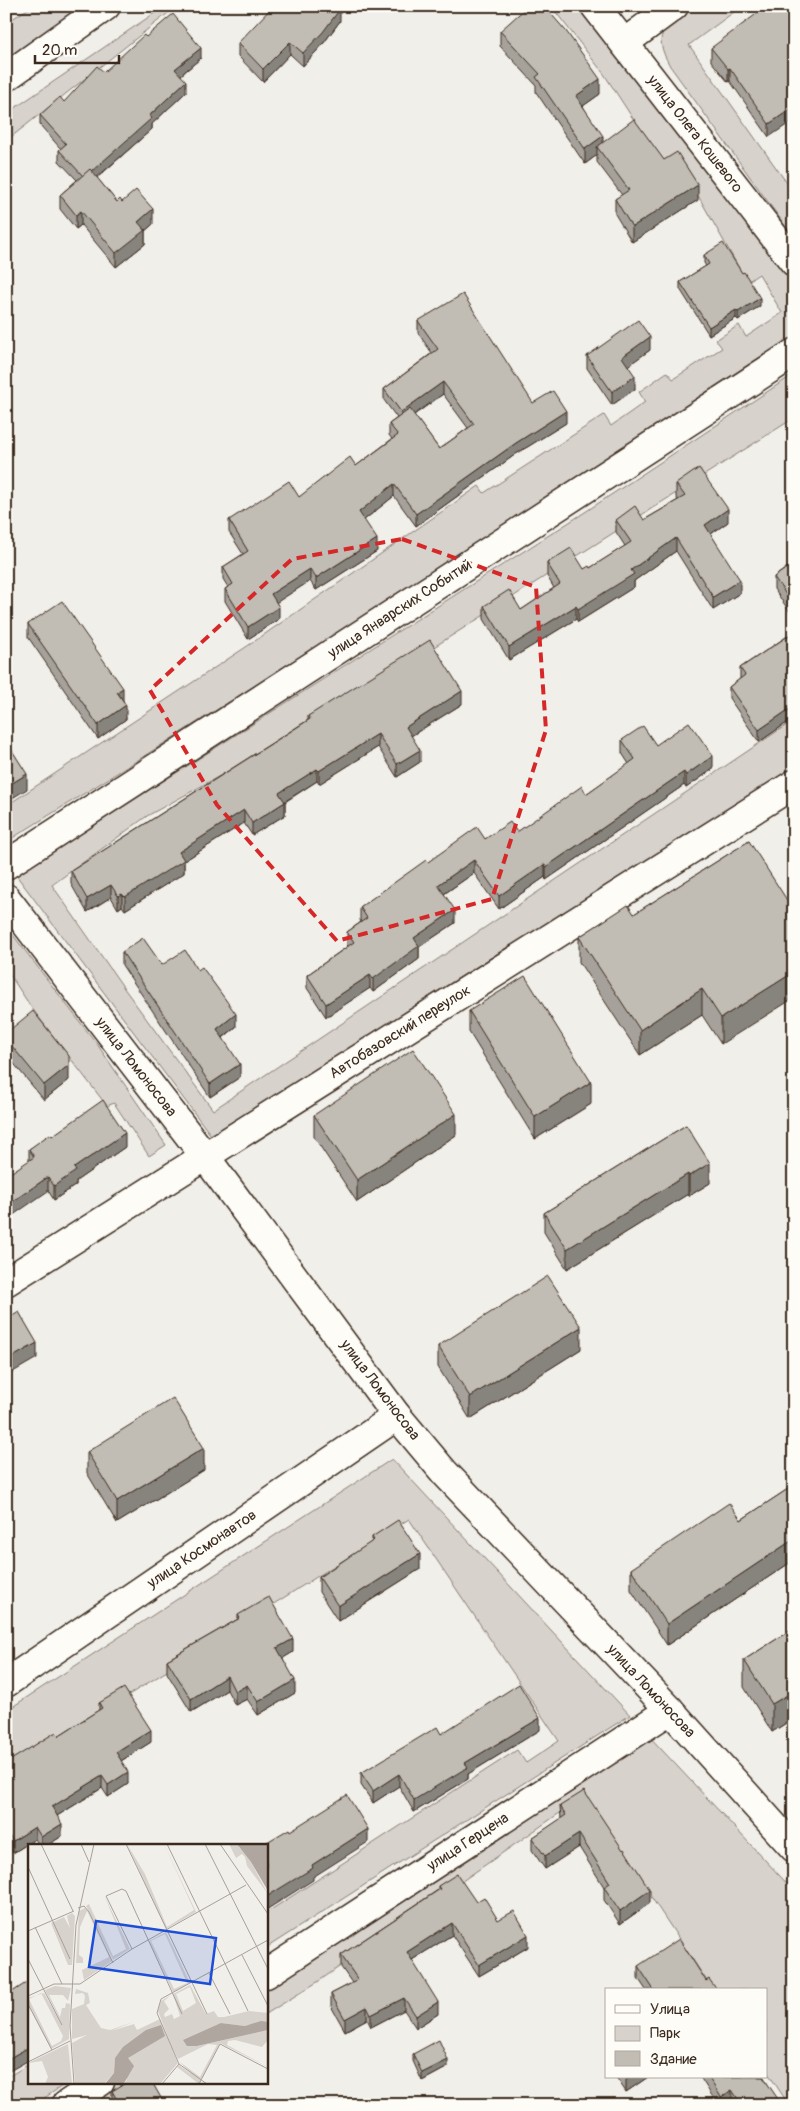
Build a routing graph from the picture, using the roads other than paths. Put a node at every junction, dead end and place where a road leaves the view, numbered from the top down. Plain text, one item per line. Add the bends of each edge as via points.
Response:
1 (106, 6) edge
2 (595, 6) edge
3 (674, 6) edge
4 (624, 43) junction
5 (6, 77) edge
6 (794, 262) edge
7 (794, 353) edge
8 (794, 784) edge
9 (6, 865) edge
10 (6, 898) edge
11 (204, 1155) junction
12 (6, 1282) edge
13 (397, 1416) junction
14 (6, 1683) edge
15 (670, 1710) junction
16 (794, 1848) edge
17 (268, 1973) edge
18 (97, 2084) edge
19 (66, 2105) edge

1 - 5 street
2 - 4 street, улица Олега Кошевого
3 - 4 street
4 - 6 street, улица Олега Кошевого
7 - 9 street, улица Январских Событий
8 - 11 street, Автобазовский переулок
10 - 11 street, улица Ломоносова
11 - 12 street, Автобазовский переулок
11 - 13 street, улица Ломоносова
13 - 14 street, улица Космонавтов
13 - 15 street, улица Ломоносова via 444,1472
15 - 16 street, улица Ломоносова
15 - 17 street, улица Герцена
18 - 19 street

